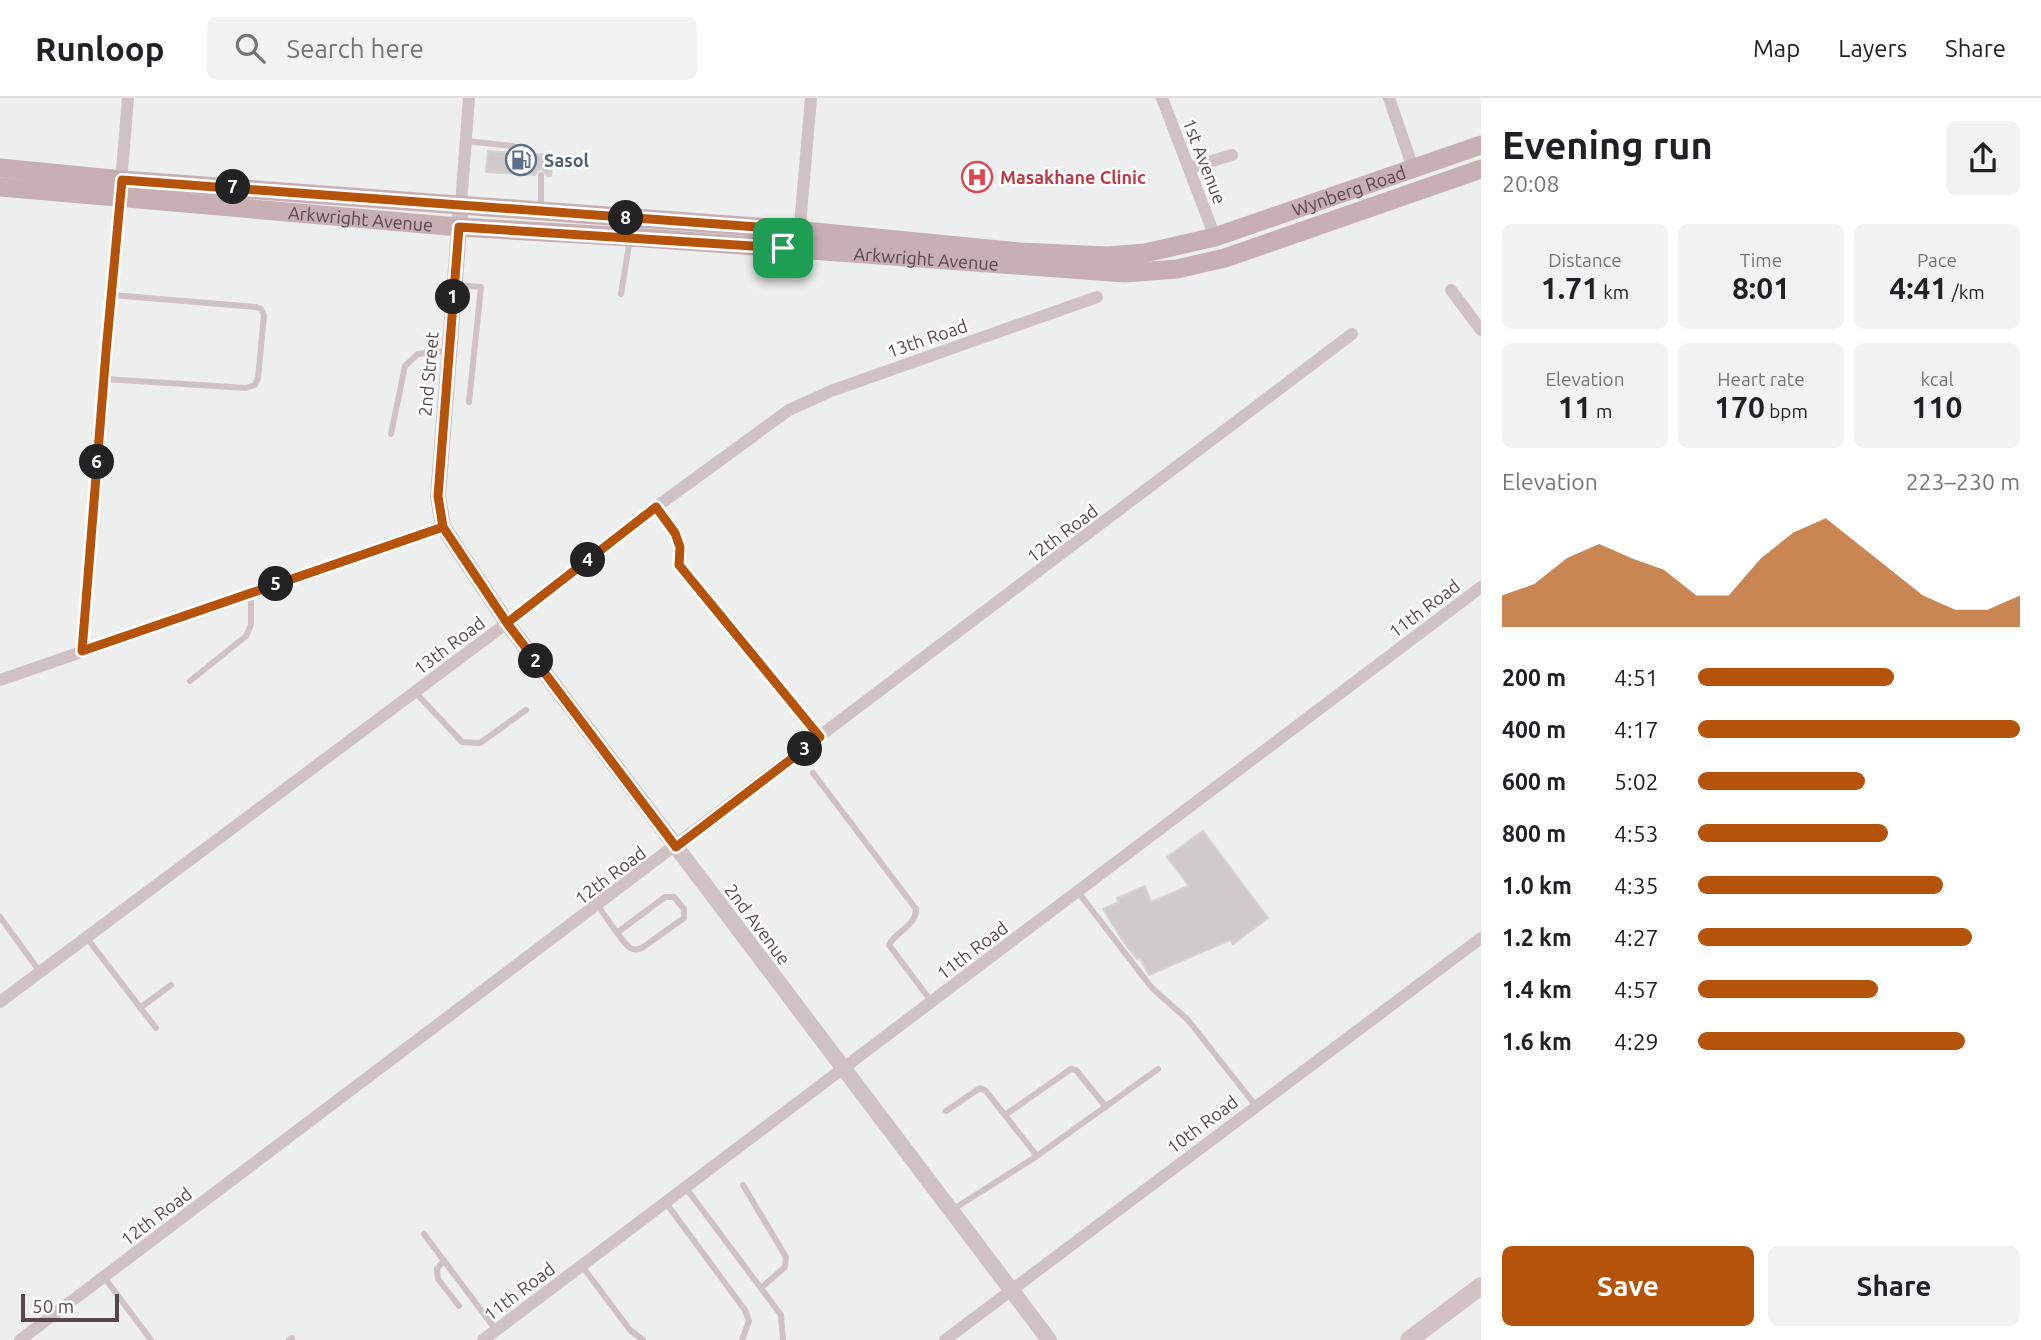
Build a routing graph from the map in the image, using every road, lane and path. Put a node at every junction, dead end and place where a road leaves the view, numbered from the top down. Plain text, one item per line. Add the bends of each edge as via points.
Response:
1 (128, 98) edge
2 (469, 98) edge
3 (811, 98) edge
4 (1162, 98) edge
5 (1389, 98) edge
6 (466, 141) junction
7 (1481, 145) edge
8 (529, 154) dead end
9 (1232, 155) dead end
10 (0, 168) edge
11 (1189, 168) junction
12 (1413, 168) junction
13 (1481, 169) edge
14 (541, 175) dead end
15 (122, 180) junction
16 (0, 187) edge
17 (121, 200) junction
18 (461, 204) junction
19 (541, 210) junction
20 (459, 227) junction
21 (630, 237) junction
22 (1215, 237) junction
23 (799, 240) junction
24 (1225, 258) joint
25 (454, 285) junction
26 (1451, 290) dead end
27 (621, 294) dead end
28 (111, 295) junction
29 (1097, 297) dead end
30 (1481, 330) edge
31 (1352, 334) dead end
32 (449, 351) junction
33 (103, 379) junction
34 (469, 402) dead end
35 (391, 434) dead end
36 (656, 507) junction
37 (443, 527) junction
38 (1481, 587) edge
39 (251, 593) junction
40 (507, 623) junction
41 (82, 651) junction
42 (0, 680) edge
43 (190, 681) dead end
44 (415, 692) junction
45 (526, 710) dead end
46 (820, 737) junction
47 (813, 773) dead end
48 (676, 847) junction
49 (1078, 892) junction
50 (598, 905) junction
51 (0, 917) edge
52 (618, 932) junction
53 (86, 937) junction
54 (1481, 938) edge
55 (40, 972) junction
56 (172, 985) dead end
57 (0, 1002) edge
58 (932, 1003) junction
59 (140, 1007) junction
60 (156, 1028) dead end
61 (1158, 1069) dead end
62 (843, 1070) junction
63 (1256, 1106) junction
64 (1106, 1107) junction
65 (946, 1111) dead end
66 (1005, 1115) junction
67 (1037, 1156) junction
68 (743, 1185) dead end
69 (686, 1188) junction
70 (666, 1203) junction
71 (950, 1211) junction
72 (424, 1234) dead end
73 (444, 1260) junction
74 (582, 1266) junction
75 (104, 1277) junction
76 (1481, 1286) edge
77 (761, 1288) junction
78 (1012, 1290) junction
79 (459, 1306) dead end
80 (496, 1330) junction
81 (20, 1340) edge
82 (151, 1340) edge
83 (483, 1340) edge
84 (643, 1340) edge
85 (743, 1340) edge
86 (783, 1340) edge
87 (945, 1340) edge
88 (1049, 1340) edge
89 (1409, 1340) edge

1 - 15 street
2 - 6 street, 2nd Street
3 - 23 street
4 - 11 street, 1st Avenue
5 - 12 street
6 - 8 lane via 513,146
6 - 18 street, 2nd Street
7 - 12 main road, Wynberg Road
9 - 11 street
10 - 15 main road, Arkwright Avenue
11 - 22 street, 1st Avenue
12 - 22 main road, Wynberg Road
13 - 24 main road, Wynberg Road
14 - 19 lane
15 - 17 street
15 - 18 main road, Arkwright Avenue
16 - 17 main road, Arkwright Avenue
17 - 20 main road, Arkwright Avenue
17 - 28 street
18 - 19 main road, Arkwright Avenue
18 - 20 street, 2nd Street
19 - 23 main road, Arkwright Avenue
20 - 21 main road, Arkwright Avenue
20 - 25 street, 2nd Street
21 - 23 main road, Arkwright Avenue
21 - 27 lane
22 - 23 main road, Arkwright Avenue via 1145,253 1107,256
23 - 24 main road, Arkwright Avenue via 1125,273 1177,269
25 - 32 street, 2nd Street
25 - 34 lane via 481,287
26 - 30 street
28 - 33 street
28 - 33 lane via 261,309 258,378 246,388
29 - 36 street, 13th Road via 809,399
31 - 46 street, 12th Road
32 - 35 lane via 418,354 405,366
32 - 37 street, 2nd Street via 438,496
33 - 41 street
36 - 40 street, 13th Road
36 - 46 lane via 675,533 679,565
37 - 39 street
37 - 40 street, 2nd Avenue
38 - 49 street, 11th Road
39 - 41 street
39 - 43 lane via 251,625 246,636
40 - 44 street, 13th Road
40 - 48 street, 2nd Avenue
41 - 42 street
44 - 45 lane via 462,742 480,743
44 - 53 street, 13th Road
46 - 48 street, 12th Road
47 - 58 lane via 916,909 917,915 890,945
48 - 50 street, 12th Road
48 - 62 street, 2nd Avenue
49 - 58 street, 11th Road
49 - 63 lane via 1152,988 1196,1028
50 - 52 lane
50 - 75 street, 12th Road
51 - 55 lane
52 - 52 lane via 630,947 642,948 684,918 684,909 674,897 665,897
53 - 55 street, 13th Road
53 - 59 lane
54 - 63 street, 10th Road
55 - 57 street, 13th Road
56 - 59 lane
58 - 62 street, 11th Road
59 - 60 lane
61 - 64 lane
62 - 69 street, 11th Road
62 - 71 street, 2nd Avenue
63 - 78 street, 10th Road
64 - 66 lane via 1071,1069
64 - 67 lane
65 - 66 lane via 980,1088
66 - 67 lane
67 - 71 lane
68 - 77 lane via 786,1257 785,1267
69 - 70 street, 11th Road
69 - 77 lane
70 - 74 street, 11th Road
70 - 85 lane via 745,1310 749,1321
71 - 78 street, 2nd Avenue
72 - 73 lane
73 - 79 lane via 437,1269 438,1279
73 - 80 lane
74 - 80 street, 11th Road
74 - 84 lane via 630,1330
75 - 81 street, 12th Road
75 - 82 lane
76 - 89 main road
77 - 86 lane via 781,1315
78 - 87 street, 10th Road
78 - 88 street, 2nd Avenue
80 - 83 street, 11th Road

